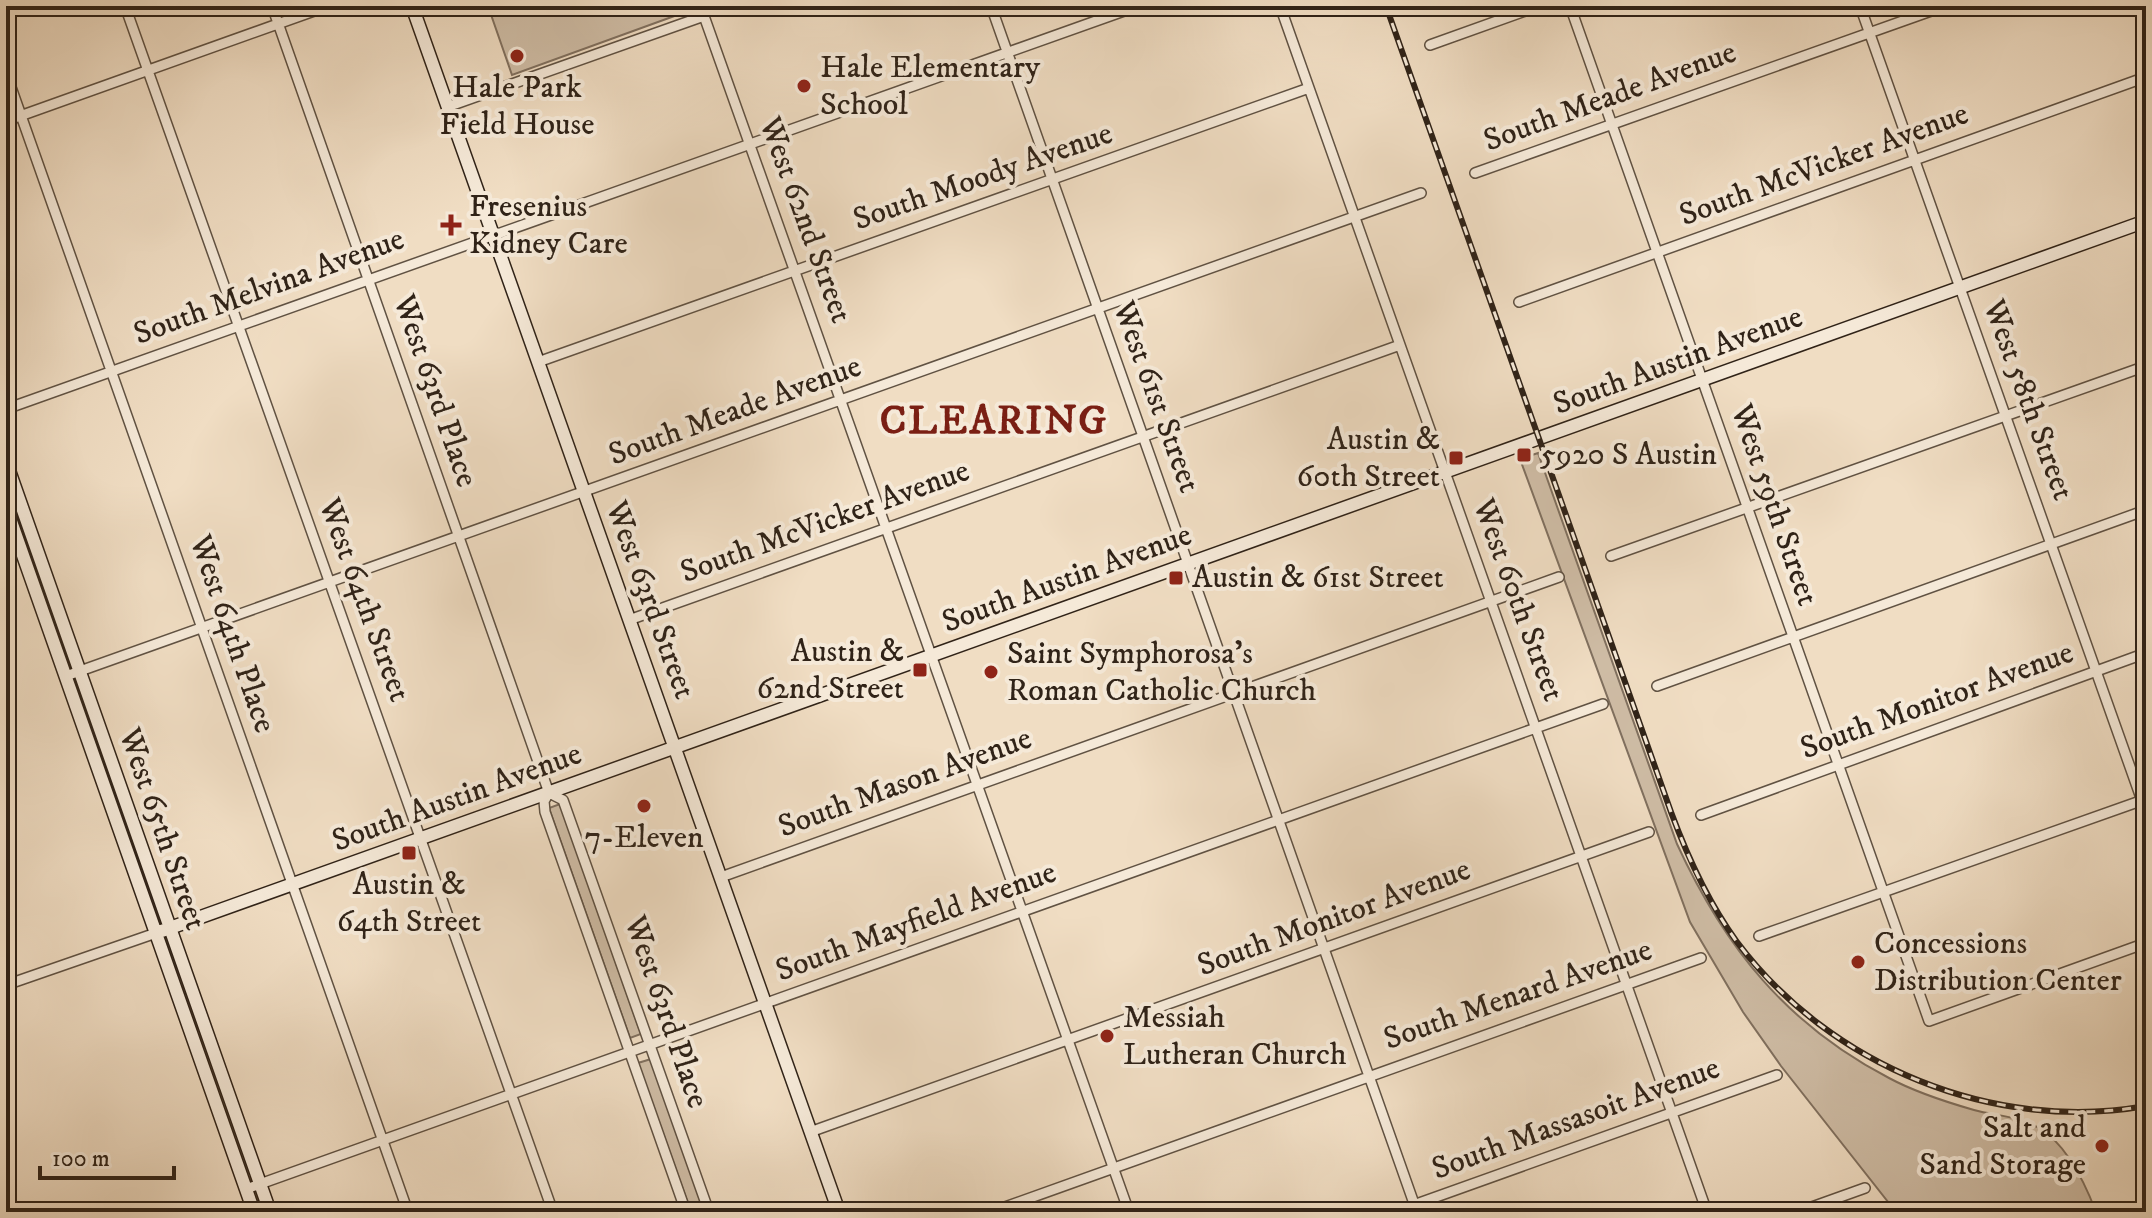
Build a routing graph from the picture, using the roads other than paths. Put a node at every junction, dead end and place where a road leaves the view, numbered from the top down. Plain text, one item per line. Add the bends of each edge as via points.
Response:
1 (125, 6) edge
2 (272, 6) edge
3 (328, 6) edge
4 (412, 6) edge
5 (991, 6) edge
6 (1138, 6) edge
7 (1280, 6) edge
8 (1539, 6) edge
9 (1570, 6) edge
10 (1860, 6) edge
11 (1945, 6) edge
12 (278, 24) junction
13 (1870, 33) junction
14 (1430, 45) dead end
15 (1007, 53) junction
16 (148, 70) junction
17 (6, 73) edge
18 (2146, 77) edge
19 (1309, 88) junction
20 (447, 107) junction
21 (21, 115) junction
22 (6, 121) edge
23 (1612, 124) junction
24 (751, 144) junction
25 (1915, 161) junction
26 (1475, 173) dead end
27 (1051, 181) junction
28 (1421, 193) dead end
29 (1353, 217) junction
30 (2146, 221) edge
31 (493, 235) junction
32 (1658, 252) junction
33 (796, 270) junction
34 (368, 279) junction
35 (1960, 287) junction
36 (1519, 302) dead end
37 (1097, 309) junction
38 (239, 326) junction
39 (1400, 345) junction
40 (538, 362) junction
41 (2146, 366) edge
42 (112, 372) junction
43 (1702, 380) junction
44 (842, 400) junction
45 (6, 409) edge
46 (2006, 416) junction
47 (1143, 437) junction
48 (6, 462) edge
49 (1444, 472) junction
50 (584, 492) junction
51 (6, 507) edge
52 (1748, 509) junction
53 (2146, 510) edge
54 (887, 528) junction
55 (458, 536) junction
56 (2051, 544) junction
57 (1611, 556) dead end
58 (1188, 564) junction
59 (1559, 577) dead end
60 (330, 582) junction
61 (1490, 601) junction
62 (629, 620) junction
63 (202, 628) junction
64 (1793, 636) junction
65 (2146, 653) edge
66 (932, 656) junction
67 (79, 671) junction
68 (2096, 671) junction
69 (66, 676) junction
70 (1657, 686) dead end
71 (1234, 693) junction
72 (1603, 704) dead end
73 (1536, 728) junction
74 (104, 742) junction
75 (91, 747) junction
76 (674, 747) junction
77 (1838, 765) junction
78 (978, 784) junction
79 (549, 793) junction
80 (2144, 799) edge
81 (2146, 812) edge
82 (1701, 815) dead end
83 (1279, 820) junction
84 (1649, 832) dead end
85 (421, 838) junction
86 (1581, 857) junction
87 (721, 877) junction
88 (293, 884) junction
89 (1883, 892) junction
90 (1023, 911) junction
91 (169, 928) junction
92 (156, 933) junction
93 (1759, 936) dead end
94 (2146, 943) edge
95 (1324, 949) junction
96 (1701, 958) dead end
97 (6, 985) edge
98 (1626, 985) junction
99 (765, 1003) junction
100 (1068, 1040) junction
101 (649, 1045) junction
102 (629, 1052) junction
103 (1777, 1075) dead end
104 (1369, 1076) junction
105 (512, 1094) junction
106 (1672, 1113) junction
107 (810, 1132) junction
108 (383, 1140) junction
109 (1114, 1169) junction
110 (260, 1184) junction
111 (1865, 1188) dead end
112 (246, 1189) junction
113 (1416, 1208) edge
114 (254, 1212) edge
115 (270, 1212) edge
116 (408, 1212) edge
117 (553, 1212) edge
118 (686, 1212) edge
119 (709, 1212) edge
120 (839, 1212) edge
121 (991, 1212) edge
122 (1129, 1212) edge
123 (1394, 1212) edge
124 (1707, 1212) edge
125 (1798, 1212) edge

1 - 16 street, West 64th Street
2 - 12 street, West 63rd Place
3 - 12 street
4 - 20 street, West 63rd Street
5 - 15 street, West 61st Street
6 - 15 street, South Melvina Avenue
7 - 19 street, West 60th Street
8 - 14 street
9 - 23 street, West 59th Street
10 - 13 street, West 58th Street
11 - 13 street, South Meade Avenue
12 - 16 street
12 - 34 street, West 63rd Place
13 - 23 street, South Meade Avenue
13 - 25 street, West 58th Street
15 - 24 street, South Melvina Avenue
15 - 27 street, West 61st Street
16 - 21 street
16 - 38 street, West 64th Street
17 - 21 street, West 64th Place
18 - 25 street, South McVicker Avenue
19 - 27 street, South Moody Avenue
19 - 29 street, West 60th Street
20 - 24 street, West 62nd Street via 704,16
20 - 31 street, West 63rd Street
21 - 22 street
21 - 42 street, West 64th Place
23 - 26 street, South Meade Avenue
23 - 32 street, West 59th Street
24 - 31 street, South Melvina Avenue
24 - 33 street, West 62nd Street
25 - 32 street, South McVicker Avenue
25 - 35 street, West 58th Street
27 - 33 street, South Moody Avenue
27 - 37 street, West 61st Street
28 - 29 street, South Meade Avenue
29 - 37 street, South Meade Avenue
29 - 39 street, West 60th Street
30 - 35 street, South Austin Avenue
31 - 34 street, South Melvina Avenue
31 - 40 street, West 63rd Street
32 - 36 street, South McVicker Avenue
32 - 43 street, West 59th Street
33 - 40 street, South Moody Avenue
33 - 44 street, West 62nd Street
34 - 38 street, South Melvina Avenue
34 - 55 street, West 63rd Place
35 - 43 street, South Austin Avenue
35 - 46 street, West 58th Street
37 - 44 street, South Meade Avenue
37 - 47 street, West 61st Street
38 - 42 street, South Melvina Avenue
38 - 60 street, West 64th Street
39 - 47 street, South McVicker Avenue
39 - 49 street, West 60th Street
40 - 50 street, West 63rd Street
41 - 46 street
42 - 45 street, South Melvina Avenue
42 - 63 street, West 64th Place
43 - 49 street, South Austin Avenue
43 - 52 street, West 59th Street
44 - 50 street, South Meade Avenue
44 - 54 street, West 62nd Street
46 - 52 street
46 - 56 street, West 58th Street
47 - 54 street, South McVicker Avenue
47 - 58 street, West 61st Street
48 - 67 street, West 65th Street
49 - 58 street, South Austin Avenue
49 - 61 street, West 60th Street
50 - 55 street, South Meade Avenue
50 - 62 street, West 63rd Street
51 - 69 street, West 65th Street
52 - 57 street
52 - 64 street, West 59th Street
53 - 56 street
54 - 62 street, South McVicker Avenue
54 - 66 street, West 62nd Street
55 - 60 street, South Meade Avenue
55 - 79 street, West 63rd Place
56 - 64 street
56 - 68 street, West 58th Street
58 - 66 street, South Austin Avenue
58 - 71 street, West 61st Street
59 - 61 street, South Mason Avenue
60 - 63 street, South Meade Avenue
60 - 85 street, West 64th Street
61 - 71 street, South Mason Avenue
61 - 73 street, West 60th Street
62 - 76 street, West 63rd Street
63 - 67 street, South Meade Avenue
63 - 88 street, West 64th Place
64 - 70 street
64 - 77 street, West 59th Street
65 - 68 street, South Monitor Avenue
66 - 76 street, South Austin Avenue
66 - 78 street, West 62nd Street
67 - 69 street, South Meade Avenue
67 - 74 street, West 65th Street
68 - 77 street, South Monitor Avenue
68 - 80 street, West 58th Street
69 - 75 street, West 65th Street
71 - 78 street, South Mason Avenue
71 - 83 street, West 61st Street
72 - 73 street, South Mayfield Avenue
73 - 83 street, South Mayfield Avenue
73 - 86 street, West 60th Street
74 - 75 street
74 - 91 street, West 65th Street
75 - 92 street, West 65th Street
76 - 79 street, South Austin Avenue
76 - 87 street, West 63rd Street
77 - 82 street, South Monitor Avenue
77 - 89 street, West 59th Street
78 - 87 street, South Mason Avenue
78 - 90 street, West 62nd Street
79 - 85 street, South Austin Avenue
79 - 101 street, West 63rd Place via 563,800
79 - 102 street, West 63rd Place via 544,807
80 - 81 street, West 58th Street
80 - 89 street
83 - 90 street, South Mayfield Avenue
83 - 95 street, West 61st Street
84 - 86 street, South Monitor Avenue
85 - 88 street, South Austin Avenue
85 - 105 street, West 64th Street
86 - 95 street, South Monitor Avenue
86 - 98 street, West 60th Street
87 - 99 street, West 63rd Street
88 - 91 street, South Austin Avenue
88 - 108 street, West 64th Place
89 - 93 street
89 - 94 street, West 59th Street via 1929,1021
90 - 99 street, South Mayfield Avenue
90 - 100 street, West 62nd Street
91 - 92 street, South Austin Avenue
91 - 110 street, West 65th Street
92 - 97 street, South Austin Avenue
92 - 112 street, West 65th Street
95 - 100 street, South Monitor Avenue
95 - 104 street, West 61st Street
96 - 98 street, South Menard Avenue
98 - 104 street, South Menard Avenue
98 - 106 street, West 60th Street
99 - 101 street, South Mayfield Avenue
99 - 107 street, West 63rd Street
100 - 107 street, South Monitor Avenue
100 - 109 street, West 62nd Street
101 - 102 street, South Mayfield Avenue
101 - 119 street, West 63rd Place
102 - 105 street, South Mayfield Avenue
102 - 118 street, West 63rd Place
103 - 106 street, South Massasoit Avenue
104 - 109 street, South Menard Avenue
104 - 113 street, West 61st Street
105 - 108 street, South Mayfield Avenue
105 - 117 street, West 64th Street
106 - 113 street, South Massasoit Avenue
106 - 124 street, West 60th Street
107 - 120 street, West 63rd Street
108 - 110 street, South Mayfield Avenue
108 - 116 street, West 64th Place
109 - 121 street, South Menard Avenue
109 - 122 street, West 62nd Street
110 - 112 street, South Mayfield Avenue
110 - 115 street, West 65th Street
111 - 125 street
112 - 114 street, West 65th Street
113 - 123 street, South Massasoit Avenue

